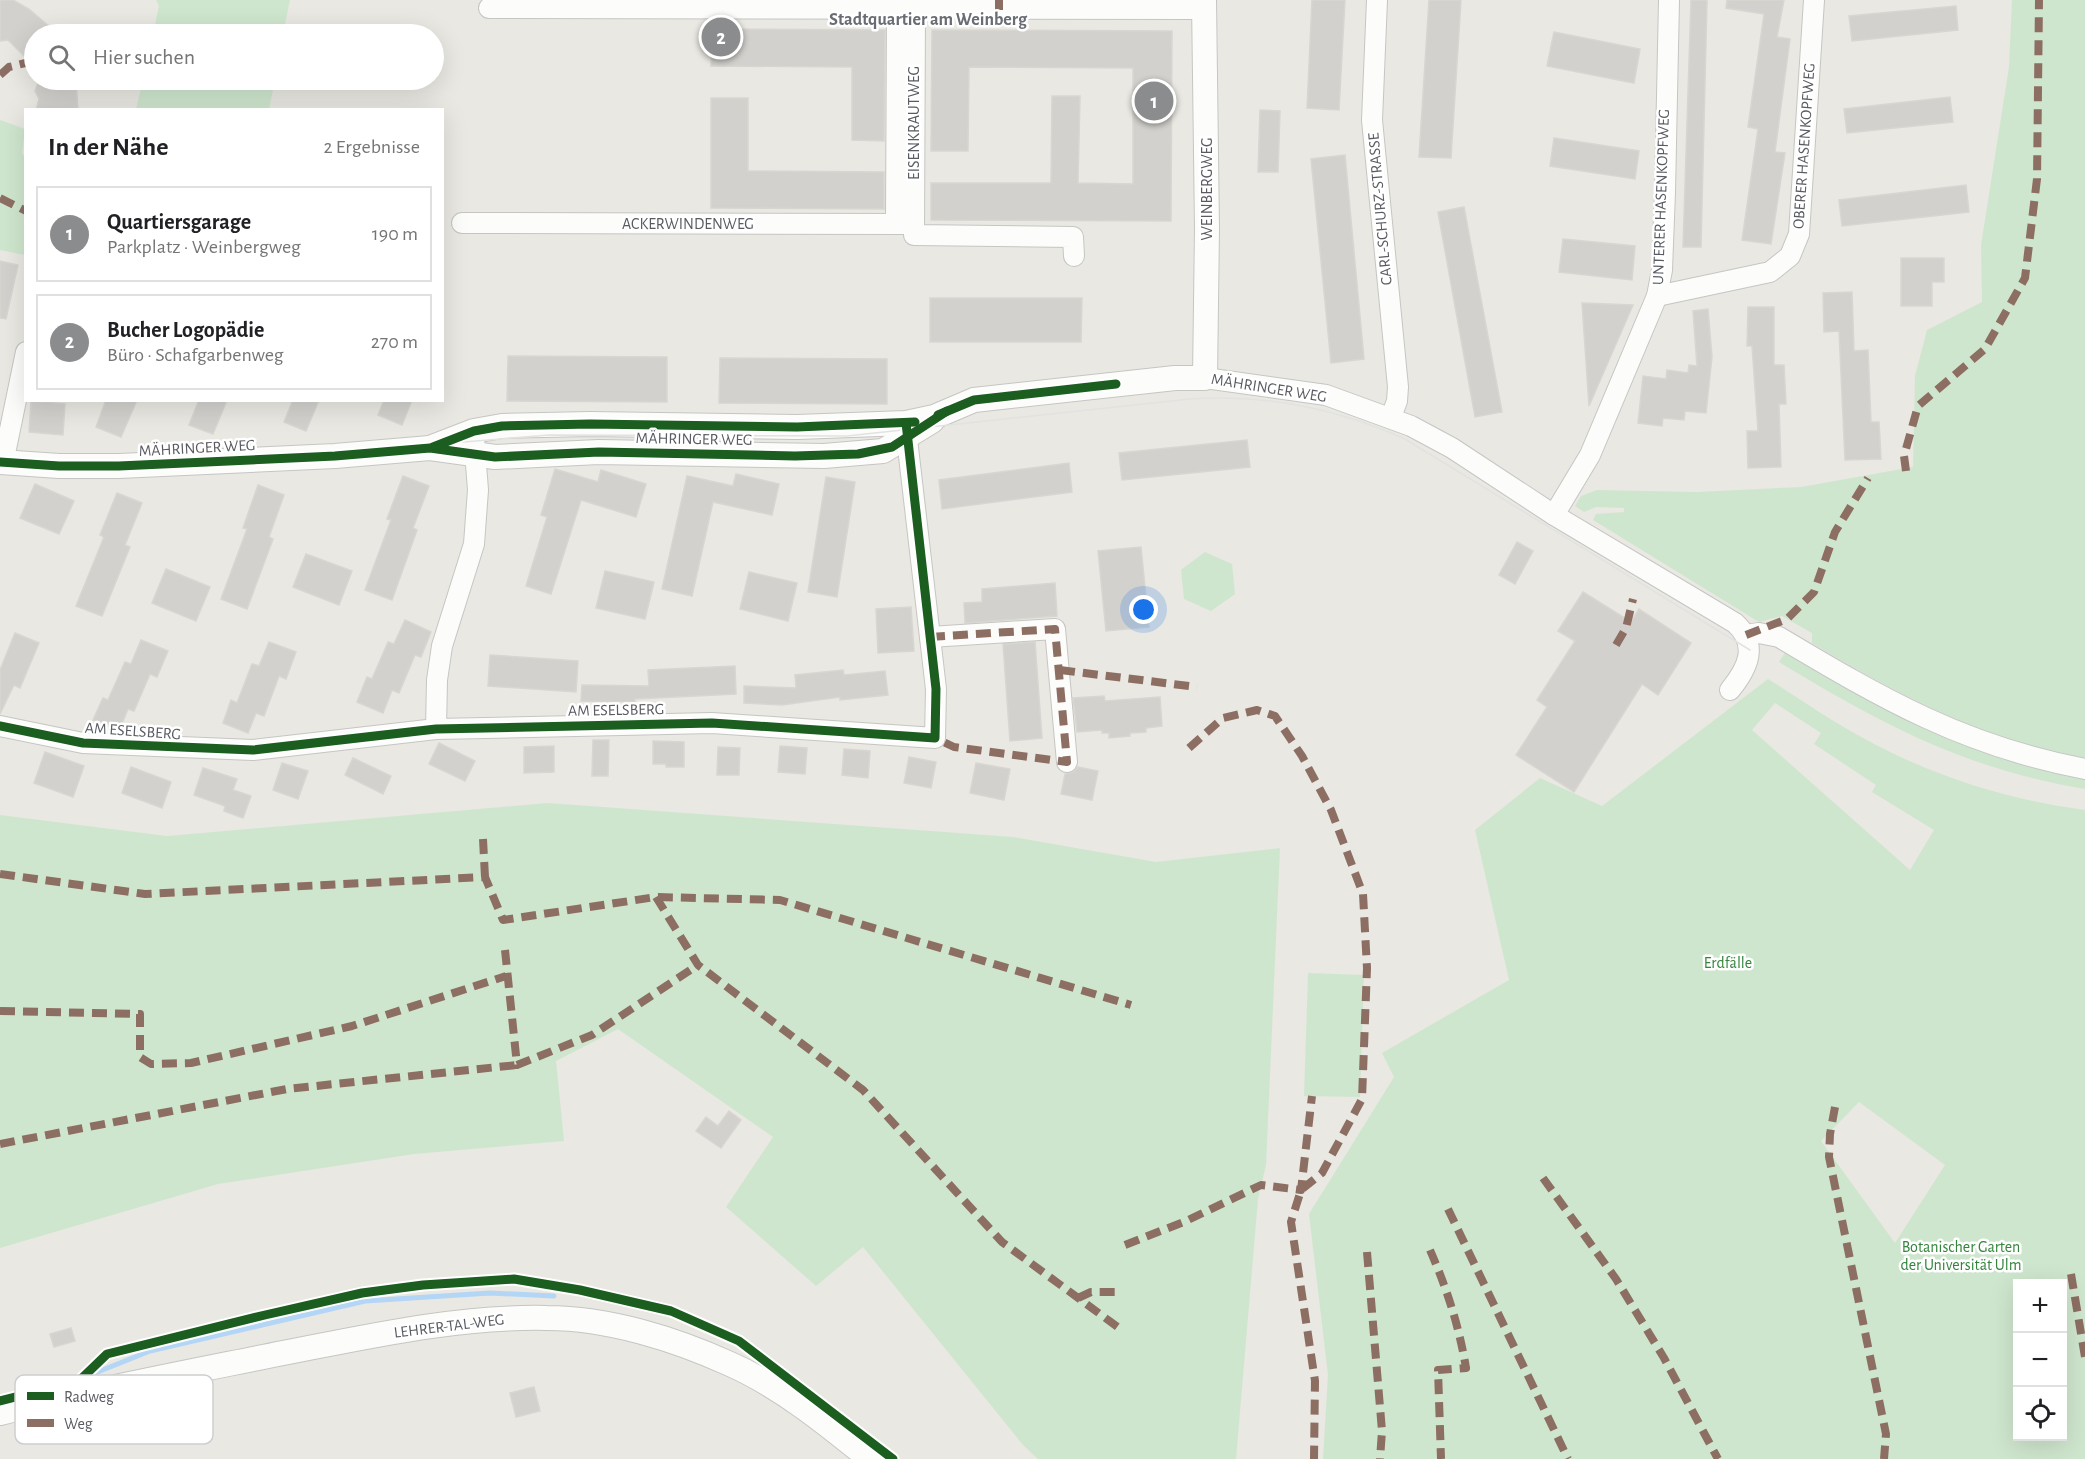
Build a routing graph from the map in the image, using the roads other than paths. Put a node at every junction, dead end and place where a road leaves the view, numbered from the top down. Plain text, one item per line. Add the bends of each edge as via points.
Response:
1 (1377, 0) edge
2 (1669, 0) edge
3 (1814, 0) edge
4 (1204, 5) edge
5 (897, 7) edge
6 (489, 8) dead end
7 (462, 223) dead end
8 (908, 228) junction
9 (1074, 256) dead end
10 (1657, 296) junction
11 (24, 361) edge
12 (1205, 378) junction
13 (1390, 417) junction
14 (474, 431) junction
15 (906, 431) junction
16 (430, 448) junction
17 (474, 455) junction
18 (2, 462) edge
19 (1554, 515) junction
20 (1746, 635) junction
21 (930, 637) junction
22 (1730, 690) dead end
23 (0, 726) edge
24 (436, 729) junction
25 (1067, 762) dead end
26 (2085, 769) edge
27 (173, 1375) edge
28 (15, 1410) edge
29 (0, 1413) edge
30 (870, 1459) edge

1 - 13 street, CARL-SCHURZ-STRASSE via 1372,120 1398,387
2 - 10 street, UNTERER HASENKOPFWEG via 1662,270
3 - 10 street, OBERER HASENKOPFWEG via 1799,234 1790,256 1770,272
4 - 5 street
4 - 12 street, WEINBERGWEG
5 - 6 street
5 - 8 street, EISENKRAUTWEG
7 - 8 street, ACKERWINDENWEG
8 - 9 street, ACKERWINDENWEG via 1073,237
10 - 19 street, UNTERER HASENKOPFWEG via 1590,455
11 - 18 street, MÄHRINGER WEG
12 - 13 street, MÄHRINGER WEG via 1310,392
12 - 15 street, MÄHRINGER WEG via 981,399
13 - 19 street, MÄHRINGER WEG via 1452,448
14 - 15 street, MÄHRINGER WEG via 558,424
14 - 16 street, MÄHRINGER WEG
14 - 17 street
15 - 17 street, MÄHRINGER WEG via 892,447 873,453 824,456 599,452
15 - 21 street, AM ESELSBERG
16 - 17 street, MÄHRINGER WEG
16 - 18 street, MÄHRINGER WEG via 119,466
17 - 24 street via 478,490 474,544 442,646
19 - 20 street, MÄHRINGER WEG via 1729,619
20 - 22 street via 1749,659
20 - 26 street via 1779,637 1898,706 1960,735 2020,755
21 - 24 street, AM ESELSBERG via 936,688 935,738 716,723
21 - 25 street via 1055,629
23 - 24 street, AM ESELSBERG via 83,743 253,750
27 - 30 street, LEHRER-TAL-WEG via 421,1328 549,1317 631,1330 730,1364 778,1392
28 - 29 street, LEHRER-TAL-WEG

